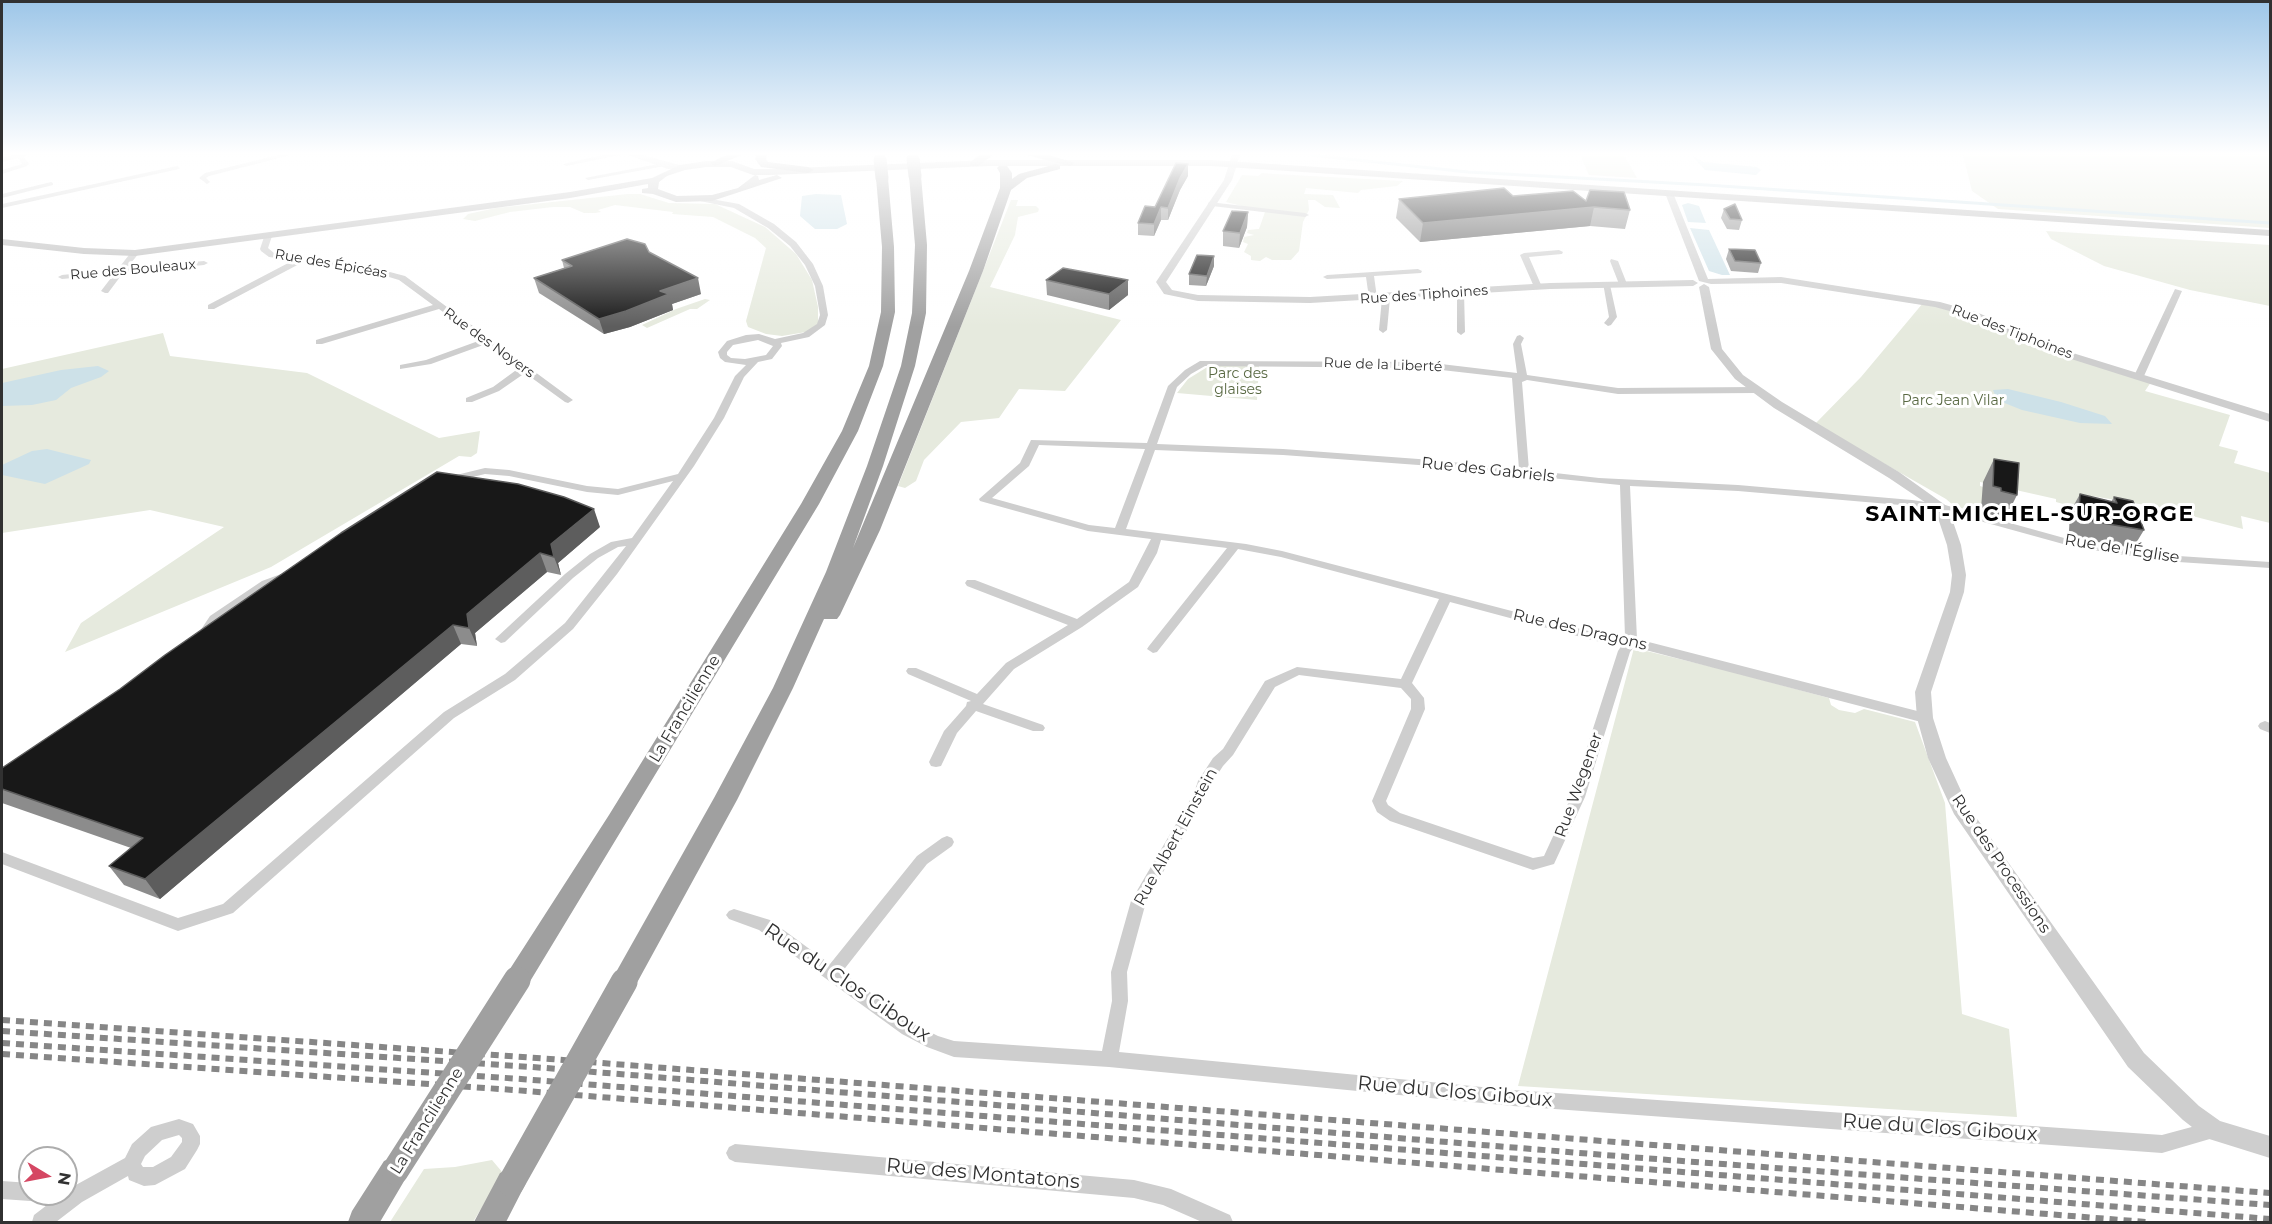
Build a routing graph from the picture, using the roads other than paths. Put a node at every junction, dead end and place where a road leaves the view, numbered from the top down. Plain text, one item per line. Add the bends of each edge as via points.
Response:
1 (444, 212) edge
2 (747, 212) edge
3 (885, 212) edge
4 (918, 212) edge
5 (997, 212) edge
6 (1207, 212) edge
7 (1281, 212) edge
8 (1676, 212) edge
9 (1935, 212) edge
10 (1305, 215) dead end
11 (2271, 235) edge
12 (268, 236) junction
13 (2, 242) edge
14 (1560, 252) dead end
15 (135, 253) junction
16 (1524, 255) junction
17 (302, 259) junction
18 (1514, 261) dead end
19 (1614, 261) dead end
20 (204, 263) dead end
21 (121, 271) junction
22 (1418, 271) dead end
23 (1369, 274) junction
24 (62, 276) dead end
25 (1327, 277) dead end
26 (1703, 283) junction
27 (1623, 284) junction
28 (411, 285) joint
29 (1606, 285) junction
30 (1538, 287) junction
31 (105, 291) dead end
32 (2178, 291) dead end
33 (1460, 292) junction
34 (1372, 298) junction
35 (1386, 298) junction
36 (439, 306) junction
37 (211, 307) dead end
38 (1608, 323) dead end
39 (1383, 330) dead end
40 (1461, 332) dead end
41 (1521, 338) dead end
42 (487, 341) junction
43 (319, 342) dead end
44 (775, 342) junction
45 (728, 360) junction
46 (754, 362) junction
47 (403, 367) dead end
48 (525, 369) junction
49 (2139, 376) junction
50 (1520, 378) junction
51 (737, 382) junction
52 (1756, 390) junction
53 (469, 400) dead end
54 (568, 400) dead end
55 (2271, 418) edge
56 (1152, 447) junction
57 (1524, 473) junction
58 (682, 476) junction
59 (1625, 482) junction
60 (439, 485) edge
61 (984, 499) joint
62 (1941, 507) junction
63 (1119, 533) junction
64 (1157, 537) junction
65 (634, 541) junction
66 (1235, 546) junction
67 (2271, 565) edge
68 (295, 573) edge
69 (971, 583) dead end
70 (1446, 597) junction
71 (1078, 624) junction
72 (807, 636) junction
73 (501, 639) dead end
74 (1631, 642) junction
75 (194, 647) edge
76 (1153, 649) dead end
77 (912, 671) dead end
78 (1405, 684) junction
79 (975, 702) junction
80 (1925, 718) junction
81 (1038, 728) dead end
82 (936, 762) dead end
83 (946, 842) dead end
84 (2, 858) edge
85 (734, 915) dead end
86 (832, 973) junction
87 (1109, 1059) junction
88 (2214, 1130) junction
89 (2271, 1147) edge
90 (735, 1153) dead end
91 (132, 1164) dead end
92 (2, 1190) edge
93 (18, 1191) edge
94 (78, 1194) edge
95 (62, 1206) edge
96 (41, 1222) edge
97 (363, 1222) edge
98 (489, 1222) edge
99 (1223, 1222) edge

1 - 12 main road
2 - 44 street via 793,244 809,264 819,286 824,315 821,325 806,335
3 - 97 highway, La Francilienne, bridge via 888,312 876,366 850,431 810,504 617,821
4 - 72 highway, bridge via 921,285 908,366 861,504
5 - 72 highway via 871,530 826,622
6 - 34 street, Rue des Tiphoines via 1161,282 1168,292 1198,298
7 - 10 street
8 - 26 street
9 - 11 main road
12 - 15 main road
12 - 17 street, Rue des Épicéas via 266,252
13 - 15 main road
14 - 16 street
15 - 21 street
16 - 18 street
16 - 30 street
17 - 28 street, Rue des Épicéas via 381,271
17 - 37 street
19 - 27 street
20 - 21 street, Rue des Bouleaux
21 - 24 street, Rue des Bouleaux
21 - 31 street
22 - 23 street
23 - 25 street
23 - 34 street
26 - 27 street, Rue des Tiphoines
26 - 49 street, Rue des Tiphoines via 1781,280 1918,300 1961,310 2073,356
26 - 52 street via 1717,349 1739,377
27 - 29 street, Rue des Tiphoines
28 - 36 street, Rue des Noyers
29 - 30 street, Rue des Tiphoines
29 - 38 street via 1613,317
30 - 33 street, Rue des Tiphoines
32 - 49 street
33 - 35 street, Rue des Tiphoines
33 - 40 street
34 - 35 street, Rue des Tiphoines
35 - 39 street
36 - 42 street, Rue des Noyers
36 - 43 street
41 - 50 street via 1517,344
42 - 47 street
42 - 48 street, Rue des Noyers
44 - 45 street via 759,337 737,340 724,347 722,352
44 - 46 street via 775,352
45 - 46 street
45 - 51 street via 727,366
46 - 51 street
48 - 53 street via 496,389
48 - 54 street, Rue des Noyers
49 - 55 street, Rue des Tiphoines
50 - 52 street, Rue de la Liberté via 1618,391
50 - 56 street, Rue de la Liberté via 1424,365 1203,363 1173,386
50 - 57 street
51 - 58 street
52 - 62 street
56 - 57 street, Rue des Gabriels via 1283,452
56 - 61 street, Rue des Gabriels via 1035,442 1025,464
56 - 63 street, Rue de la Liberté
57 - 59 street, Rue des Gabriels
58 - 60 street via 618,492 485,471
58 - 65 street
59 - 62 street, Rue des Gabriels
59 - 74 street
61 - 63 street, Rue des Dragons
62 - 67 street, Rue de l'Église via 2074,544 2154,556
62 - 80 street, Rue des Processions via 1959,574 1957,592 1923,692
63 - 64 street, Rue des Dragons
64 - 66 street, Rue des Dragons
64 - 71 street via 1134,584
65 - 73 street via 615,544 594,556
65 - 84 street via 568,626 510,677 448,715 228,909 178,924
66 - 70 street, Rue des Dragons via 1316,562
66 - 76 street
68 - 75 street via 266,584 214,619
69 - 71 street
70 - 74 street, Rue des Dragons via 1596,637
70 - 78 street
71 - 79 street via 1010,666
72 - 98 highway, bridge via 725,800
74 - 78 street, Rue Wegener via 1624,651 1578,797 1550,860 1533,864 1395,817 1382,808 1381,796 1418,709 1417,698
74 - 80 street, Rue des Dragons
77 - 79 street
78 - 87 street, Rue Albert Einstein via 1298,671 1270,684 1203,785 1139,901 1119,972 1120,1001
79 - 81 street
79 - 82 street via 951,731
80 - 88 street, Rue des Processions via 1937,758 1966,818 2136,1060
83 - 86 street via 922,860
85 - 86 street, Rue du Clos Giboux via 764,925
86 - 87 street, Rue du Clos Giboux via 908,1029 954,1049
87 - 88 street, Rue du Clos Giboux via 1514,1098 2162,1144
88 - 89 street, Rue des Processions
90 - 99 street, Rue des Montatons via 1134,1189 1164,1196
91 - 94 street
92 - 93 street
95 - 96 street

